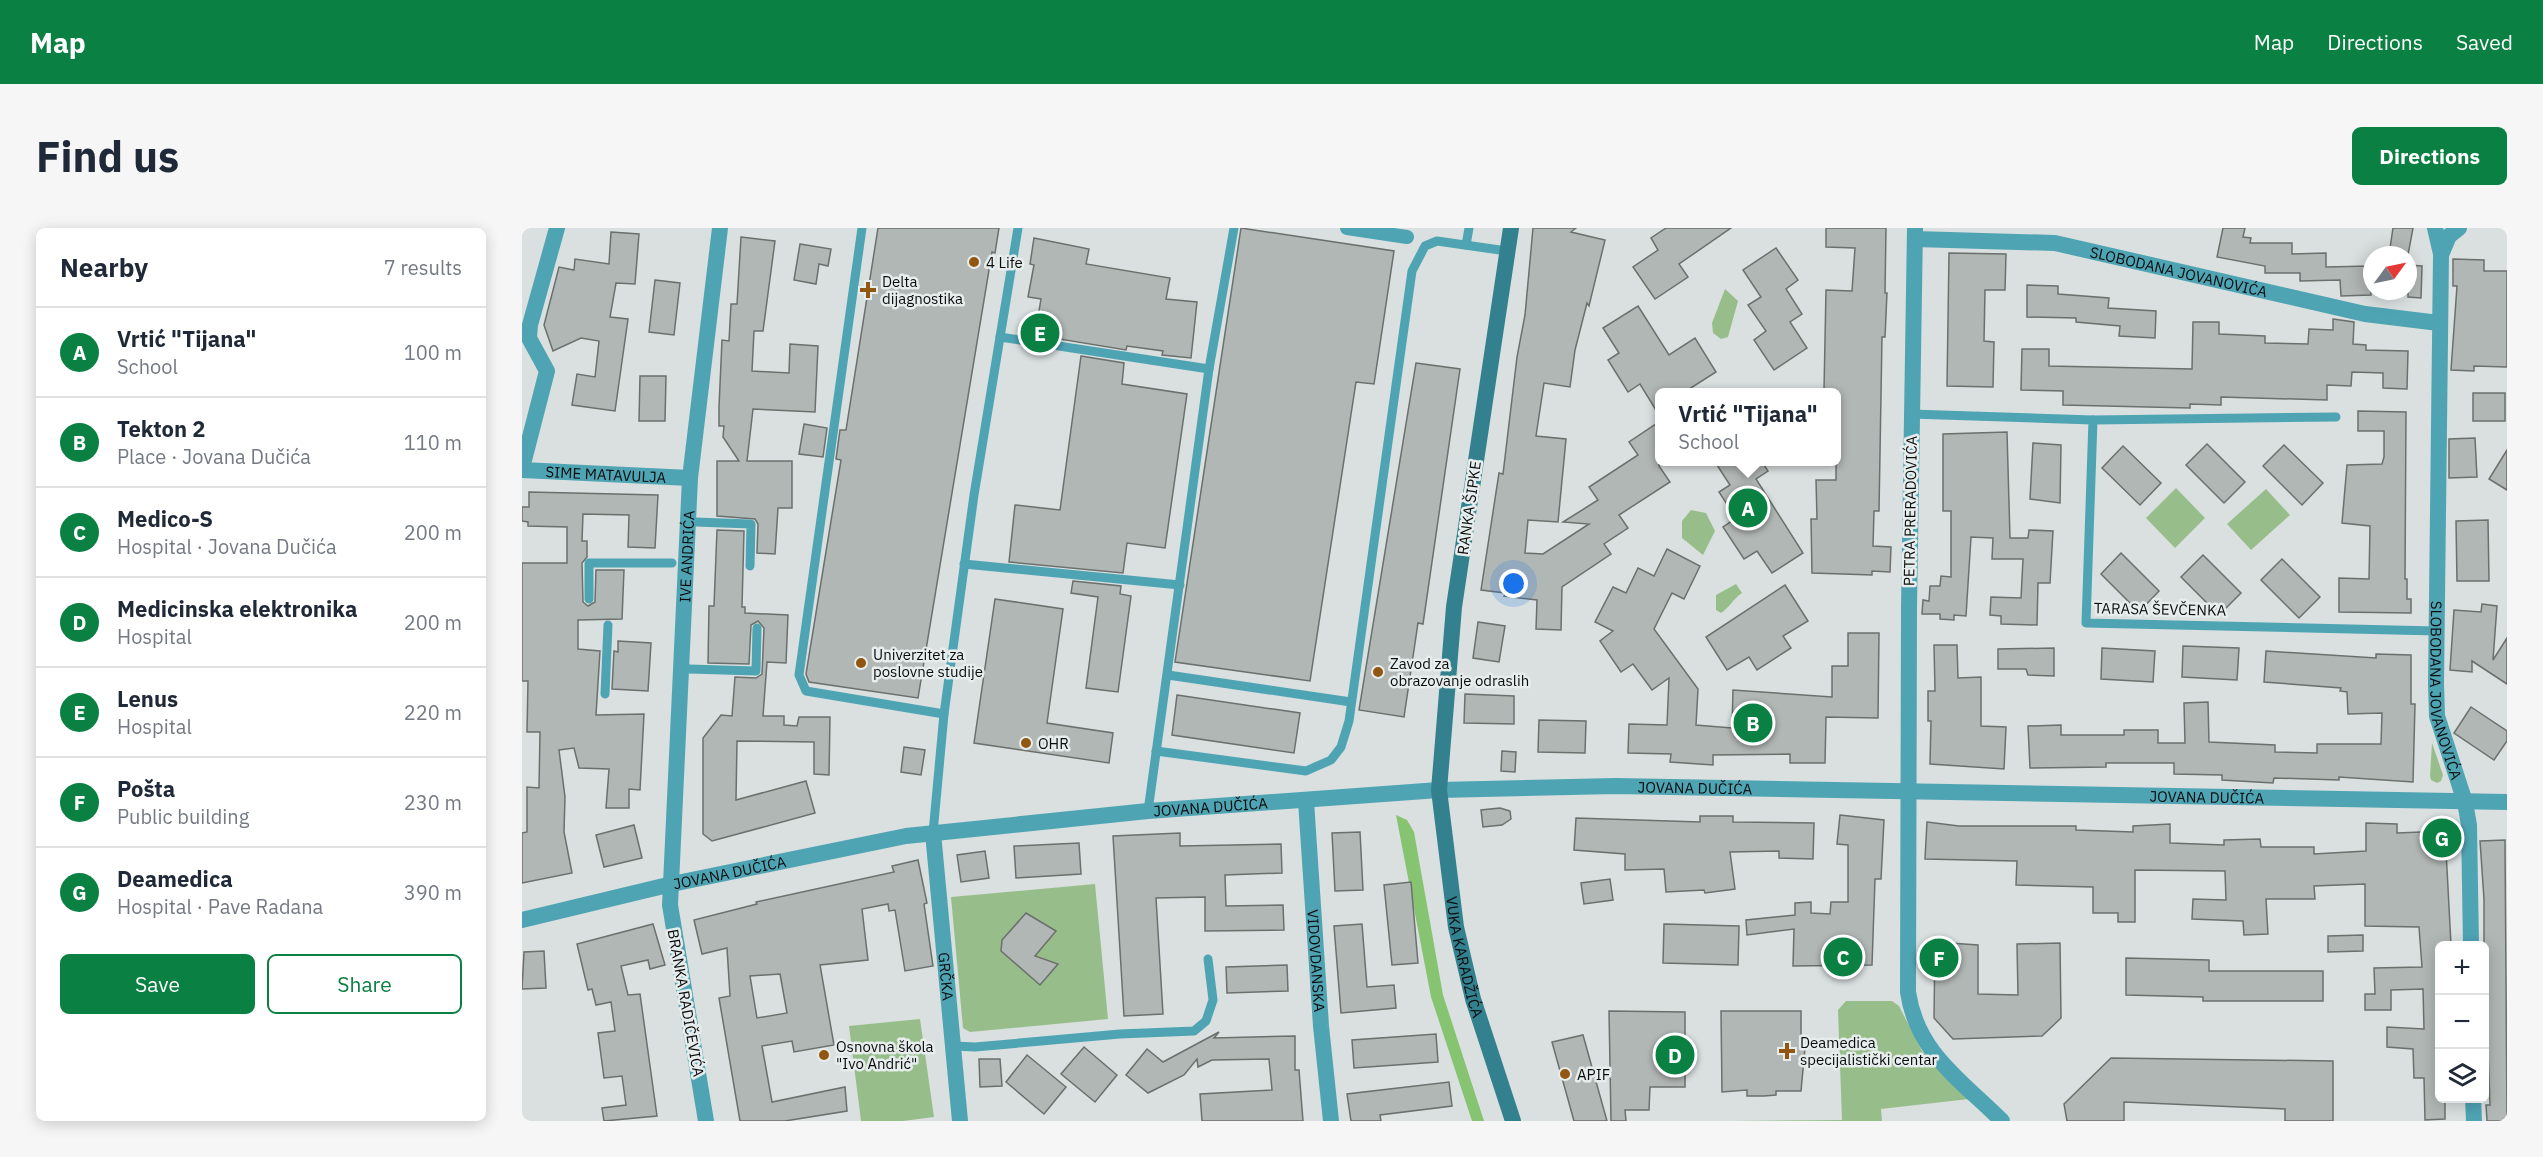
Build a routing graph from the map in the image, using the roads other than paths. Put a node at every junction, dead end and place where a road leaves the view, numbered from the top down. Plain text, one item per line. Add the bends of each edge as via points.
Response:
1 (557, 228) edge
2 (720, 228) edge
3 (862, 228) edge
4 (1018, 228) edge
5 (1234, 228) edge
6 (1347, 228) edge
7 (1469, 228) edge
8 (1510, 228) edge
9 (2435, 228) edge
10 (2459, 228) edge
11 (1915, 234) edge
12 (1407, 237) dead end
13 (1466, 245) junction
14 (1507, 251) junction
15 (2441, 255) junction
16 (2439, 323) junction
17 (1000, 337) junction
18 (1209, 369) junction
19 (1911, 414) junction
20 (2336, 417) dead end
21 (2093, 420) junction
22 (522, 469) edge
23 (690, 478) junction
24 (695, 522) dead end
25 (672, 563) dead end
26 (964, 564) junction
27 (750, 566) dead end
28 (1180, 585) junction
29 (589, 599) dead end
30 (608, 625) dead end
31 (757, 627) dead end
32 (2437, 631) junction
33 (689, 669) dead end
34 (1168, 675) junction
35 (605, 694) dead end
36 (1351, 702) junction
37 (944, 714) junction
38 (1156, 751) junction
39 (1439, 790) junction
40 (1908, 793) junction
41 (1306, 801) junction
42 (2465, 802) junction
43 (2507, 802) edge
44 (1148, 811) junction
45 (933, 833) junction
46 (672, 884) junction
47 (522, 920) edge
48 (2471, 941) edge
49 (1208, 959) dead end
50 (954, 1046) junction
51 (2473, 1103) edge
52 (2000, 1119) edge
53 (706, 1121) edge
54 (960, 1121) edge
55 (1331, 1121) edge
56 (1513, 1121) edge
57 (2474, 1121) edge

1 - 22 street via 530,325 529,338 547,371
2 - 23 street, IVE ANDRIĆA
3 - 37 lane via 799,675 806,691
4 - 17 lane
5 - 18 lane
6 - 12 street
7 - 13 lane
8 - 14 main road, RANKA ŠIPKE
9 - 15 street
10 - 15 street, SLOBODANA JOVANOVIĆA via 2449,236
11 - 16 street, SLOBODANA JOVANOVIĆA via 2055,243 2366,314
11 - 19 street, PETRA PRERADOVIĆA
13 - 14 lane
13 - 36 lane via 1437,241 1425,246 1412,271
14 - 39 main road, RANKA ŠIPKE via 1454,607
15 - 16 street, SLOBODANA JOVANOVIĆA
16 - 32 street, SLOBODANA JOVANOVIĆA
17 - 18 lane
17 - 26 lane
18 - 28 lane
19 - 21 lane
19 - 40 street, PETRA PRERADOVIĆA
20 - 21 lane
21 - 32 lane, TARASA ŠEVČENKA via 2086,623
22 - 23 street, SIME MATAVULJA
23 - 46 street, IVE ANDRIĆA
24 - 27 lane via 751,524
25 - 29 lane via 590,563
26 - 28 lane
26 - 37 lane
28 - 34 lane
30 - 35 lane
31 - 33 lane via 756,671
32 - 42 street, SLOBODANA JOVANOVIĆA via 2437,716
34 - 36 lane
34 - 38 lane
36 - 38 lane via 1341,747 1331,760 1306,771
37 - 45 lane
38 - 44 lane
39 - 40 street, JOVANA DUČIĆA via 1616,786
39 - 41 street, JOVANA DUČIĆA
39 - 56 main road, VUKA KARADŽIĆA via 1456,927 1473,999
40 - 42 street, JOVANA DUČIĆA via 2176,794
40 - 52 street via 1908,988 1913,1021 1934,1054
41 - 44 street, JOVANA DUČIĆA
41 - 55 street, VIDOVDANSKA
42 - 43 street, JOVANA DUČIĆA
42 - 48 street, SLOBODANA JOVANOVIĆA via 2469,825
44 - 45 street, JOVANA DUČIĆA
45 - 46 street, JOVANA DUČIĆA
45 - 50 street, GRČKA
46 - 47 street, JOVANA DUČIĆA
46 - 53 street, BRANKA RADIČEVIĆA via 670,905
49 - 50 lane via 1213,1000 1206,1021 1194,1031
50 - 54 street, GRČKA
51 - 57 street

